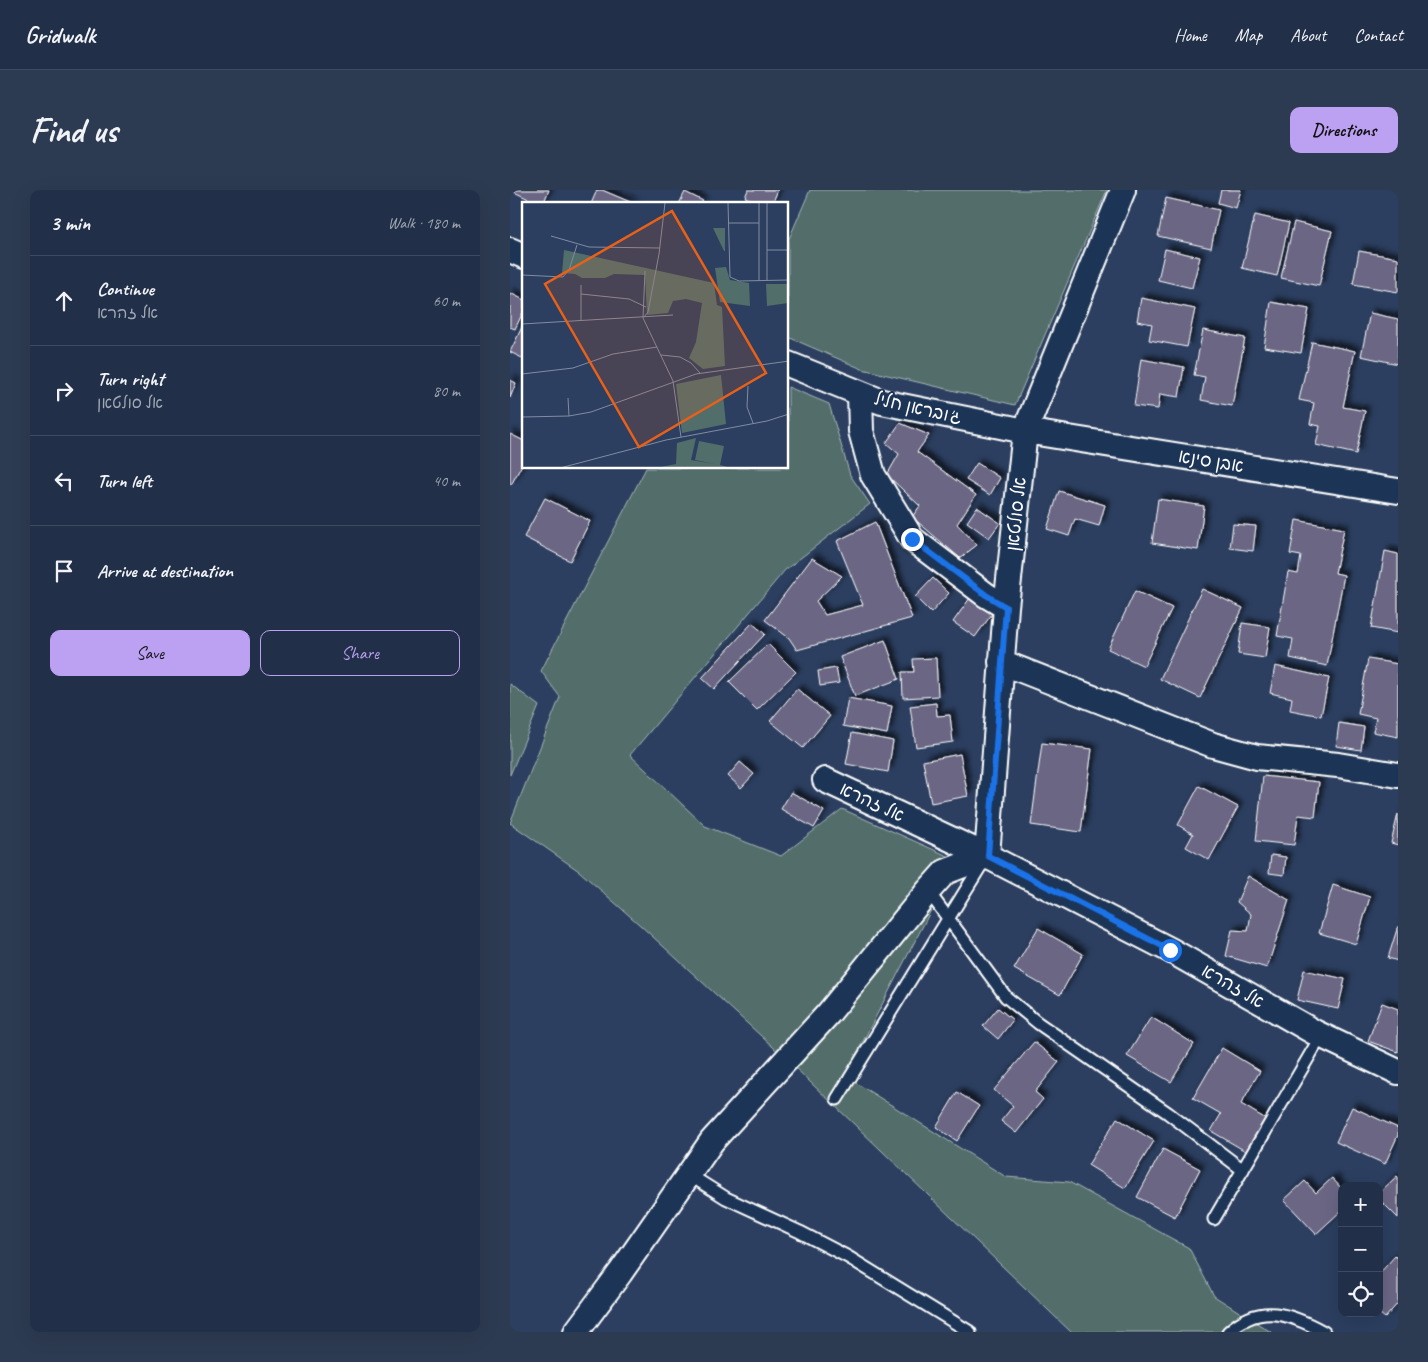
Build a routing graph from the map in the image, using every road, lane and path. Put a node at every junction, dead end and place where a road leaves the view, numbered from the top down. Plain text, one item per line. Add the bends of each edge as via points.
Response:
1 (1123, 190) edge
2 (510, 250) edge
3 (522, 255) edge
4 (789, 364) edge
5 (860, 393) junction
6 (1025, 431) junction
7 (1398, 491) edge
8 (1006, 607) junction
9 (1001, 662) junction
10 (1398, 775) edge
11 (825, 780) dead end
12 (988, 856) junction
13 (928, 891) junction
14 (948, 919) junction
15 (1321, 1036) junction
16 (1398, 1072) edge
17 (837, 1099) dead end
18 (1243, 1170) junction
19 (688, 1174) junction
20 (1214, 1219) dead end
21 (576, 1332) edge
22 (970, 1332) edge
23 (1228, 1332) edge
24 (1324, 1332) edge

1 - 6 street, אל סולטאן
2 - 3 street
4 - 5 street, ג'ובראן חליל
5 - 6 street, ג'ובראן חליל via 882,402
5 - 8 street via 861,431 873,475 912,539
6 - 7 street, אבן סינא
6 - 8 street, אל סולטאן
8 - 9 street, אל סולטאן
9 - 10 street via 1222,747 1257,757
9 - 12 street, אל סולטאן
11 - 12 street, אל זהרא
12 - 13 street via 945,872
12 - 14 lane
12 - 15 street, אל זהרא via 1170,950
13 - 14 lane
13 - 19 street via 828,1014 712,1141
14 - 17 lane
14 - 18 lane via 1006,997
15 - 16 street, אל זהרא
15 - 18 lane
18 - 20 lane
19 - 21 street
19 - 22 lane via 726,1198 848,1257
23 - 24 lane via 1245,1320 1262,1314 1283,1314

